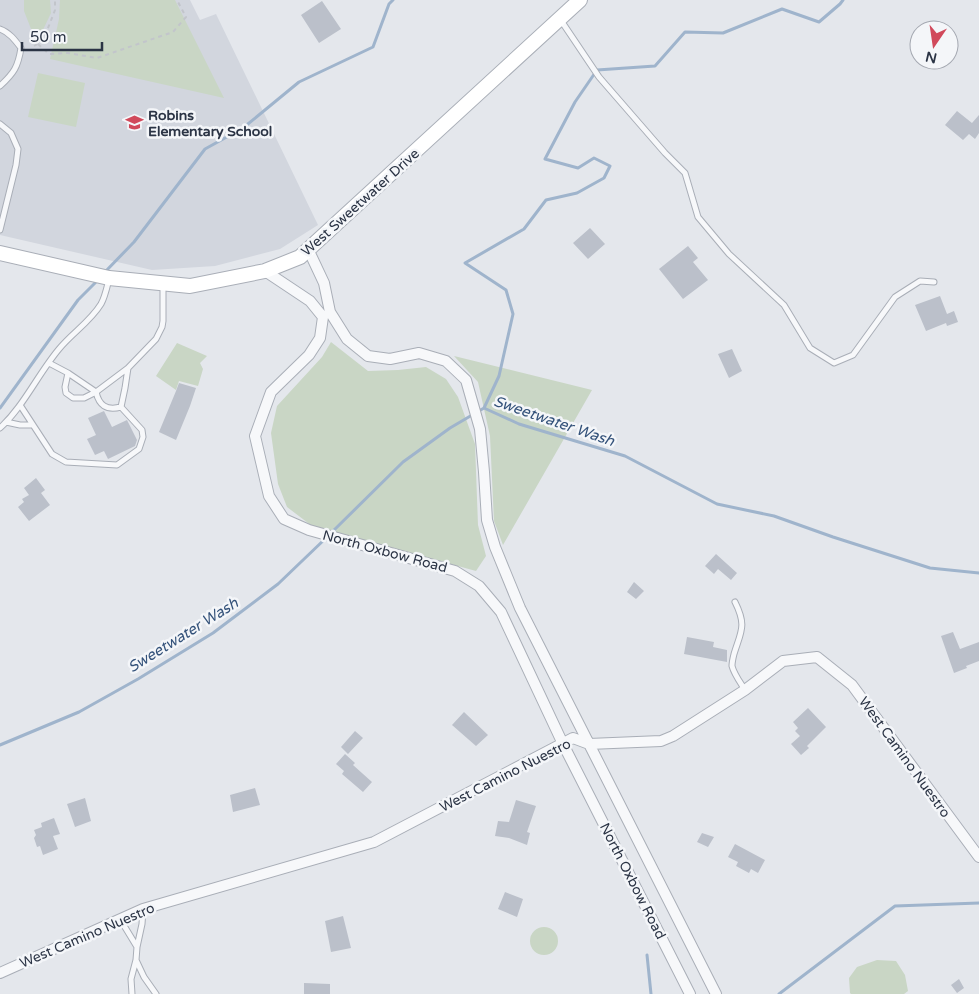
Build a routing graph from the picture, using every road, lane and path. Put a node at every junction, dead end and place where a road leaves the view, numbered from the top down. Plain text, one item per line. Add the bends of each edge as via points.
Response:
1 (55, 0) edge
2 (177, 0) edge
3 (580, 0) edge
4 (559, 19) junction
5 (0, 29) edge
6 (38, 44) junction
7 (34, 46) dead end
8 (0, 86) edge
9 (0, 124) edge
10 (0, 230) edge
11 (308, 249) junction
12 (0, 253) edge
13 (264, 270) junction
14 (109, 278) junction
15 (934, 282) dead end
16 (163, 284) junction
17 (49, 362) junction
18 (128, 368) junction
19 (68, 373) junction
20 (96, 392) junction
21 (20, 405) junction
22 (121, 407) junction
23 (6, 422) junction
24 (33, 425) junction
25 (0, 428) edge
26 (735, 602) dead end
27 (745, 690) junction
28 (563, 744) junction
29 (589, 744) junction
30 (979, 857) edge
31 (143, 909) junction
32 (120, 919) junction
33 (137, 947) junction
34 (136, 960) junction
35 (0, 973) edge
36 (132, 994) edge
37 (156, 994) edge
38 (690, 994) edge
39 (716, 994) edge

1 - 6 path via 55,10 43,41
2 - 6 path via 186,17 173,32 97,58 50,54
3 - 4 street, West Sweetwater Drive
4 - 11 street, West Sweetwater Drive
4 - 15 lane via 599,77 685,173 698,217 729,254 784,305 810,348 834,363 853,355 895,297 920,281
5 - 8 lane via 21,48 13,74
6 - 7 path
9 - 10 lane via 10,133 18,149
11 - 13 street, West Sweetwater Drive via 300,257
11 - 29 street, North Oxbow Road via 324,283 330,312 346,340 368,356 390,358 420,353 446,361 466,380 480,429 487,520 495,547 520,608
12 - 14 street, West Sweetwater Drive
13 - 16 street, West Sweetwater Drive via 190,286
13 - 28 street, North Oxbow Road via 310,301 323,318 320,338 309,355 271,392 255,436 269,496 284,519 309,530 455,571 480,586 500,612
14 - 16 street, West Sweetwater Drive
14 - 17 lane via 102,303
16 - 18 lane via 162,327 156,339
17 - 19 lane
17 - 21 lane
18 - 20 lane
18 - 22 lane
19 - 20 lane
19 - 20 lane via 66,393 73,398 84,398
20 - 22 lane via 98,402 107,408
21 - 23 lane
21 - 24 lane
22 - 24 lane via 142,430 143,437 140,449 117,465 66,462 52,454
23 - 24 lane
23 - 25 lane
26 - 27 lane via 740,611 742,634 732,664
27 - 29 street, West Camino Nuestro via 661,742
27 - 30 street, West Camino Nuestro via 783,661 817,657 852,685
28 - 29 street, West Camino Nuestro via 573,738
28 - 31 street, West Camino Nuestro via 374,842
28 - 38 street, North Oxbow Road
29 - 39 street, North Oxbow Road
31 - 32 street, West Camino Nuestro
31 - 33 lane
32 - 33 lane
32 - 35 street, West Camino Nuestro
33 - 34 lane
34 - 36 lane via 131,979
34 - 37 lane

